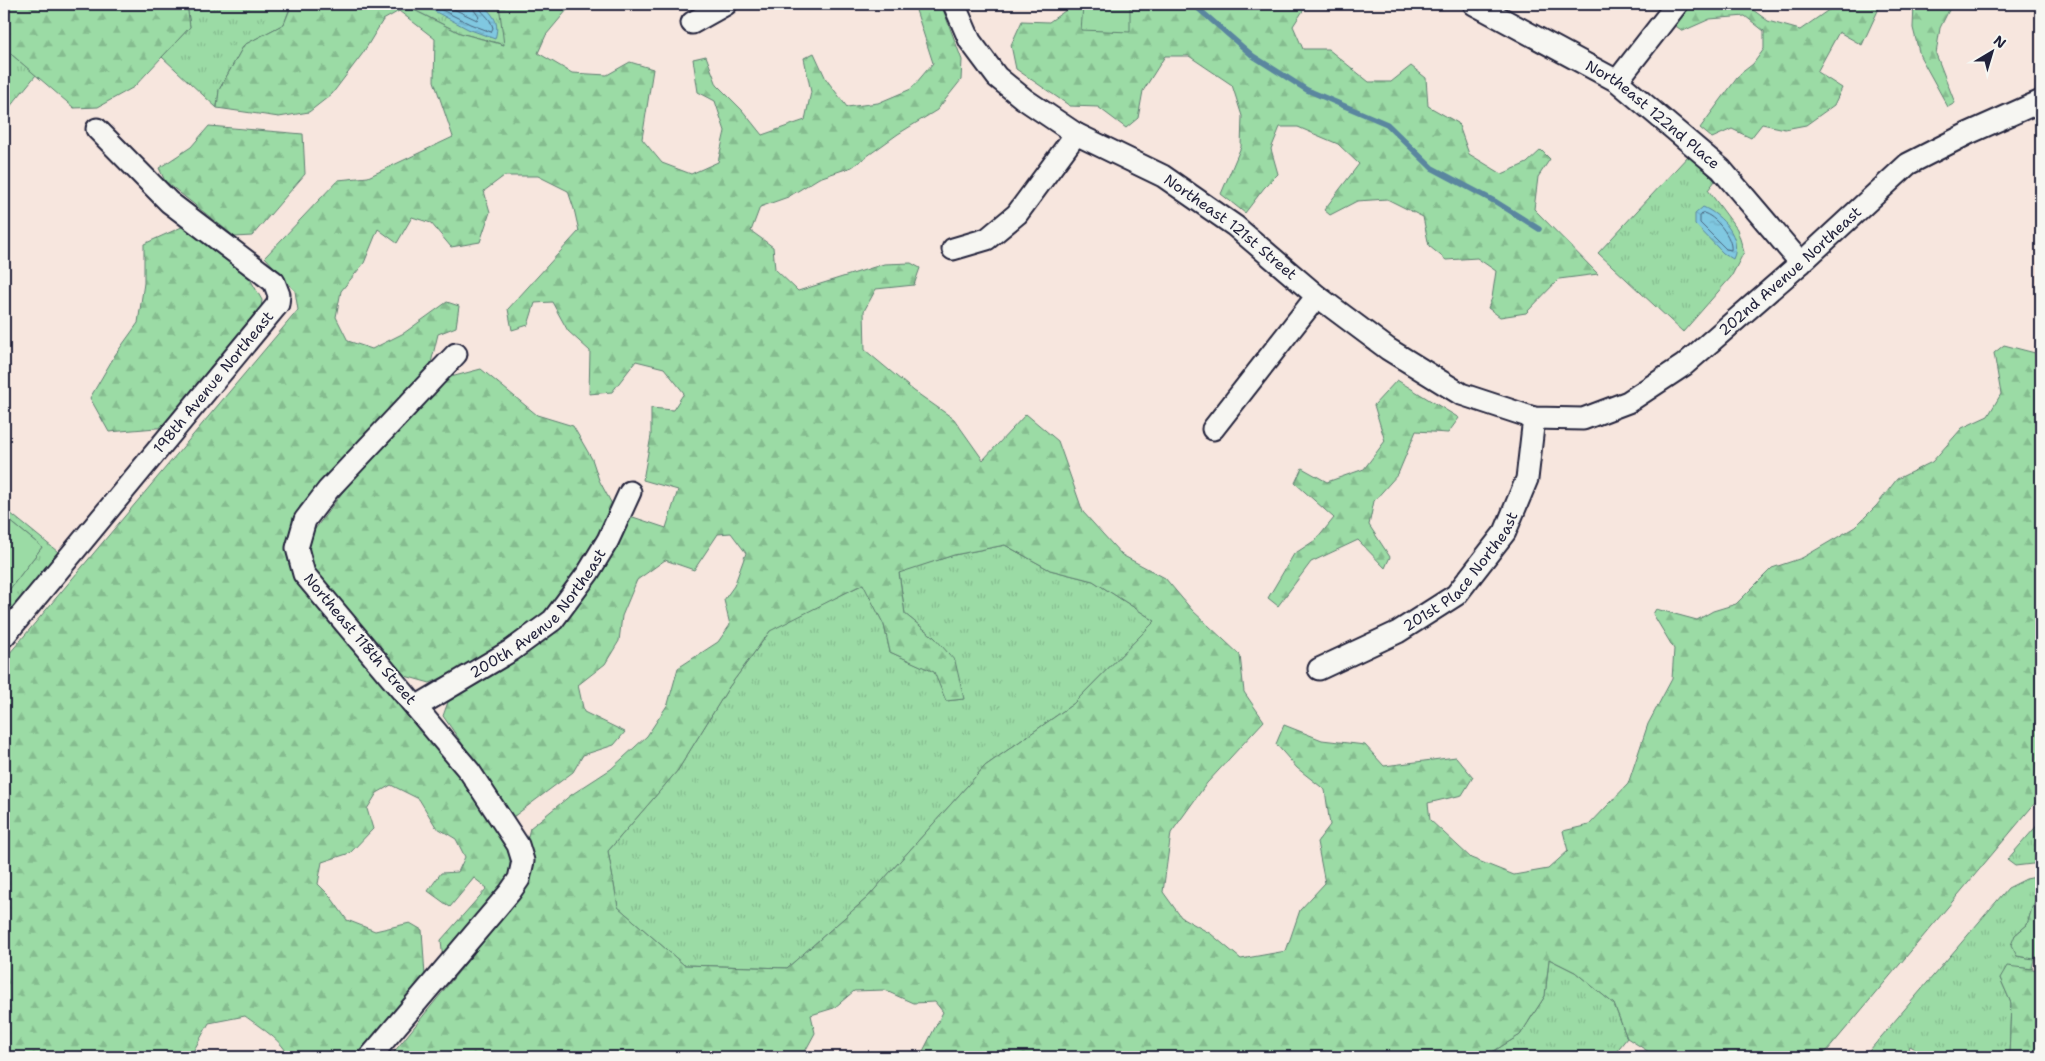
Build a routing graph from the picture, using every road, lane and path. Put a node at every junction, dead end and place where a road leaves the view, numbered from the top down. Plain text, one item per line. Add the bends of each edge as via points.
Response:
1 (726, 4) edge
2 (954, 4) edge
3 (1474, 4) edge
4 (1677, 4) edge
5 (692, 22) dead end
6 (1617, 81) junction
7 (2041, 101) edge
8 (97, 129) dead end
9 (1076, 134) junction
10 (954, 249) dead end
11 (1801, 263) junction
12 (1317, 296) junction
13 (456, 354) dead end
14 (1534, 418) junction
15 (1213, 429) dead end
16 (630, 492) dead end
17 (4, 636) edge
18 (1319, 669) dead end
19 (416, 707) junction
20 (370, 1057) edge

1 - 5 street
2 - 9 street, Northeast 121st Street via 970,40 997,77
3 - 6 street, Northeast 122nd Place
4 - 6 street
6 - 11 street, Northeast 122nd Place via 1721,169
7 - 11 street, 202nd Avenue Northeast via 1908,164
8 - 17 street, 198th Avenue Northeast via 169,202 274,282 279,295 278,304
9 - 10 street via 1017,214 987,239
9 - 12 street, Northeast 121st Street via 1162,176 1235,226
11 - 14 street, 202nd Avenue Northeast via 1684,365 1628,402 1583,419
12 - 14 street, Northeast 121st Street via 1388,350 1461,394
12 - 15 street
13 - 19 street, Northeast 118th Street via 328,490 305,520 297,548 304,574
14 - 18 street, 201st Place Northeast via 1527,479 1505,532 1456,595 1398,632
16 - 19 street, 200th Avenue Northeast via 608,540 588,573 552,620 512,650
19 - 20 street, Northeast 118th Street via 470,772 518,845 523,861 519,879 510,892

